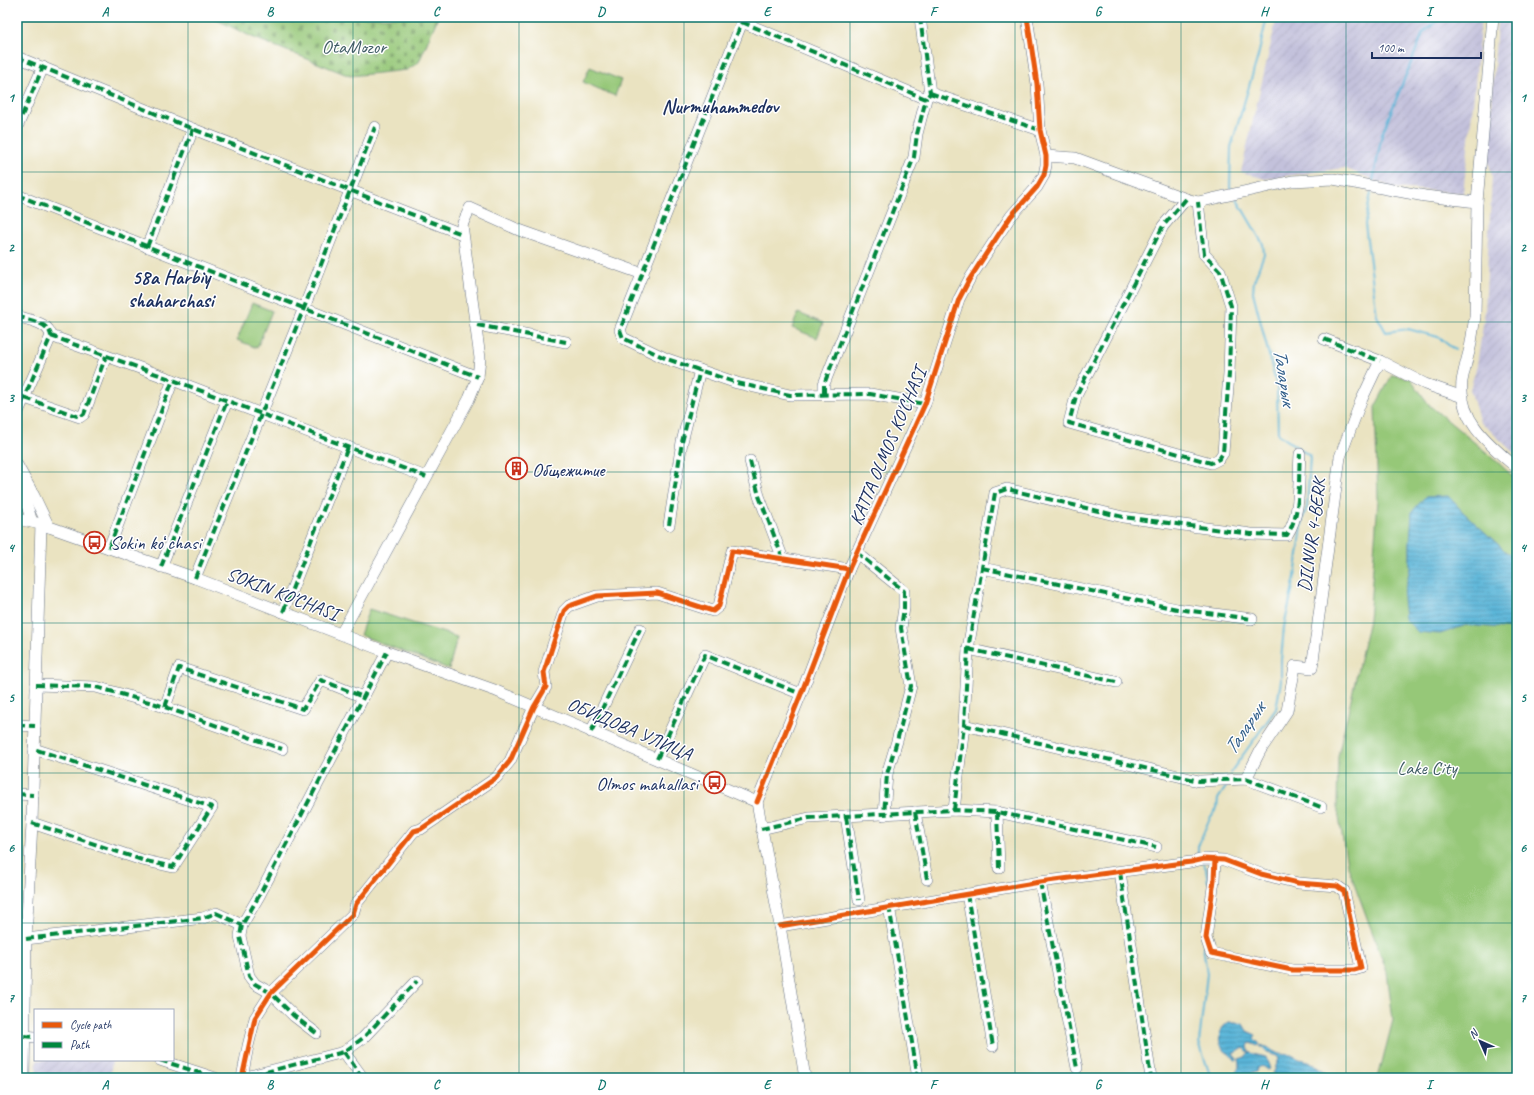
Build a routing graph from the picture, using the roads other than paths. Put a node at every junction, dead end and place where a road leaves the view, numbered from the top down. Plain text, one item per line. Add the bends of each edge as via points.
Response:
1 (920, 17) edge
2 (1027, 17) edge
3 (1493, 17) edge
4 (743, 20) edge
5 (17, 57) edge
6 (42, 67) junction
7 (928, 96) junction
8 (375, 127) dead end
9 (17, 128) edge
10 (193, 129) junction
11 (1040, 130) junction
12 (1046, 156) junction
13 (350, 191) junction
14 (17, 195) edge
15 (1186, 200) junction
16 (1198, 202) junction
17 (1476, 202) junction
18 (462, 234) junction
19 (147, 247) junction
20 (643, 274) junction
21 (304, 308) junction
22 (17, 318) edge
23 (477, 326) junction
24 (52, 336) junction
25 (1324, 338) dead end
26 (566, 342) dead end
27 (106, 356) junction
28 (1380, 361) junction
29 (700, 370) junction
30 (478, 377) junction
31 (173, 380) junction
32 (824, 394) junction
33 (1463, 397) junction
34 (25, 398) junction
35 (227, 401) junction
36 (925, 404) junction
37 (17, 414) edge
38 (262, 414) junction
39 (348, 447) junction
40 (1300, 454) dead end
41 (750, 461) dead end
42 (17, 465) edge
43 (1517, 468) edge
44 (426, 477) junction
45 (17, 484) edge
46 (17, 519) edge
47 (40, 524) junction
48 (669, 525) dead end
49 (109, 548) junction
50 (856, 552) junction
51 (783, 559) junction
52 (161, 567) junction
53 (982, 568) junction
54 (849, 569) junction
55 (195, 578) junction
56 (283, 612) junction
57 (1252, 619) dead end
58 (640, 629) dead end
59 (341, 634) junction
60 (968, 649) junction
61 (387, 652) junction
62 (1116, 682) dead end
63 (36, 685) junction
64 (801, 694) junction
65 (363, 697) junction
66 (165, 707) junction
67 (534, 707) junction
68 (17, 725) edge
69 (964, 725) junction
70 (35, 726) junction
71 (591, 732) junction
72 (34, 749) junction
73 (282, 749) dead end
74 (657, 759) junction
75 (1246, 780) junction
76 (17, 794) edge
77 (33, 795) junction
78 (756, 802) junction
79 (1321, 807) dead end
80 (954, 810) junction
81 (915, 812) junction
82 (997, 812) junction
83 (884, 814) junction
84 (846, 816) junction
85 (32, 823) junction
86 (761, 828) junction
87 (1156, 847) dead end
88 (1209, 859) junction
89 (999, 868) dead end
90 (1120, 872) junction
91 (927, 879) dead end
92 (1040, 882) junction
93 (967, 894) junction
94 (859, 900) dead end
95 (889, 906) junction
96 (242, 925) junction
97 (780, 926) junction
98 (26, 939) junction
99 (418, 981) dead end
100 (271, 993) junction
101 (316, 1033) dead end
102 (30, 1036) edge
103 (993, 1046) dead end
104 (344, 1052) junction
105 (163, 1061) edge
106 (1077, 1068) dead end
107 (24, 1078) edge
108 (215, 1078) edge
109 (242, 1078) edge
110 (363, 1078) edge
111 (805, 1078) edge
112 (918, 1078) edge
113 (1151, 1078) edge

1 - 7 street
2 - 11 street, KATTA OLMOS KO'CHASI via 1037,84
3 - 17 street
4 - 7 street
4 - 20 street
5 - 6 street
6 - 9 street
6 - 10 street
7 - 11 street
7 - 32 street via 917,134 914,157 824,384
8 - 13 street
10 - 13 street
10 - 19 street
11 - 12 street, KATTA OLMOS KO'CHASI
12 - 15 street via 1075,158
12 - 36 street, KATTA OLMOS KO'CHASI via 1041,181 1011,216 959,299
13 - 18 street
13 - 21 street
14 - 19 street
15 - 16 street
15 - 16 street via 1164,226 1076,396 1069,423 1211,463 1219,459 1223,453 1231,306 1220,271 1204,254
16 - 17 street via 1292,181 1333,179 1417,195
17 - 33 street via 1475,317 1462,381
18 - 20 street via 462,225 470,208 519,230
18 - 23 street
19 - 21 street
20 - 29 street via 620,330 623,338 667,359
21 - 30 street
21 - 38 street
22 - 24 street via 47,327
23 - 26 street
23 - 30 street via 480,358
24 - 27 street
24 - 34 street
25 - 28 street
27 - 31 street
27 - 34 street via 84,414 80,417
28 - 33 street via 1424,384
28 - 75 street, DILNUR 4-BERK via 1361,401 1340,458 1312,668 1296,666 1287,711 1260,751
29 - 32 street via 737,383 790,395
29 - 48 street via 682,442
30 - 44 street via 469,399
31 - 35 street
31 - 49 street
32 - 36 street via 870,394
33 - 43 street via 1466,413 1473,426
34 - 37 street
35 - 38 street
35 - 52 street
36 - 50 street, KATTA OLMOS KO'CHASI
38 - 39 street
38 - 55 street
39 - 44 street
39 - 56 street
40 - 53 street via 1297,512 1287,535 1251,534 1123,517 1007,490 995,493
41 - 51 street via 759,496
42 - 47 street via 34,496
44 - 59 street
45 - 47 street
46 - 47 street, SOKIN KO'CHASI
47 - 49 street, SOKIN KO'CHASI
47 - 63 street
49 - 52 street, SOKIN KO'CHASI
50 - 54 street, KATTA OLMOS KO'CHASI
50 - 83 street via 904,591 901,628 911,686 887,774
51 - 54 street
51 - 67 street via 732,551 719,606 713,611 657,593 597,596 569,606 564,611 544,672 546,687
52 - 55 street, SOKIN KO'CHASI
53 - 57 street via 1177,609
53 - 60 street
54 - 64 street, KATTA OLMOS KO'CHASI
55 - 56 street, SOKIN KO'CHASI
56 - 59 street, SOKIN KO'CHASI
58 - 71 street
59 - 61 street, SOKIN KO'CHASI
60 - 62 street
60 - 69 street
61 - 65 street
61 - 67 street, SOKIN KO'CHASI
63 - 66 street via 96,687
63 - 70 street
64 - 74 street via 705,655
64 - 78 street, KATTA OLMOS KO'CHASI
65 - 66 street via 322,680 303,709 179,668
65 - 96 street
66 - 73 street
67 - 71 street, ОБИДОВА УЛИЦА
67 - 100 street via 510,761 496,778 421,829 414,831 356,904 353,914
68 - 70 street
69 - 75 street via 1200,781
69 - 80 street
70 - 72 street
71 - 74 street, ОБИДОВА УЛИЦА
72 - 77 street
72 - 85 street via 212,807 173,867 142,860
74 - 78 street, ОБИДОВА УЛИЦА
75 - 79 street
76 - 77 street
77 - 85 street
78 - 86 street
80 - 81 street
80 - 82 street
81 - 83 street
81 - 91 street
82 - 87 street
82 - 89 street
83 - 84 street
84 - 86 street via 810,818
84 - 94 street
85 - 98 street
86 - 97 street
88 - 88 street via 1224,860 1260,874 1298,883 1337,886 1344,891 1361,968 1347,971 1292,970 1211,953 1206,938 1214,880
88 - 90 street
90 - 92 street
90 - 113 street
92 - 93 street
92 - 106 street
93 - 95 street
93 - 103 street
95 - 97 street
95 - 112 street
96 - 98 street via 216,913 203,918
96 - 100 street via 240,936 249,976 255,984
97 - 111 street
98 - 102 street
99 - 104 street via 363,1038
100 - 101 street
100 - 109 street via 255,1018
102 - 107 street
104 - 109 street
104 - 110 street
105 - 108 street

